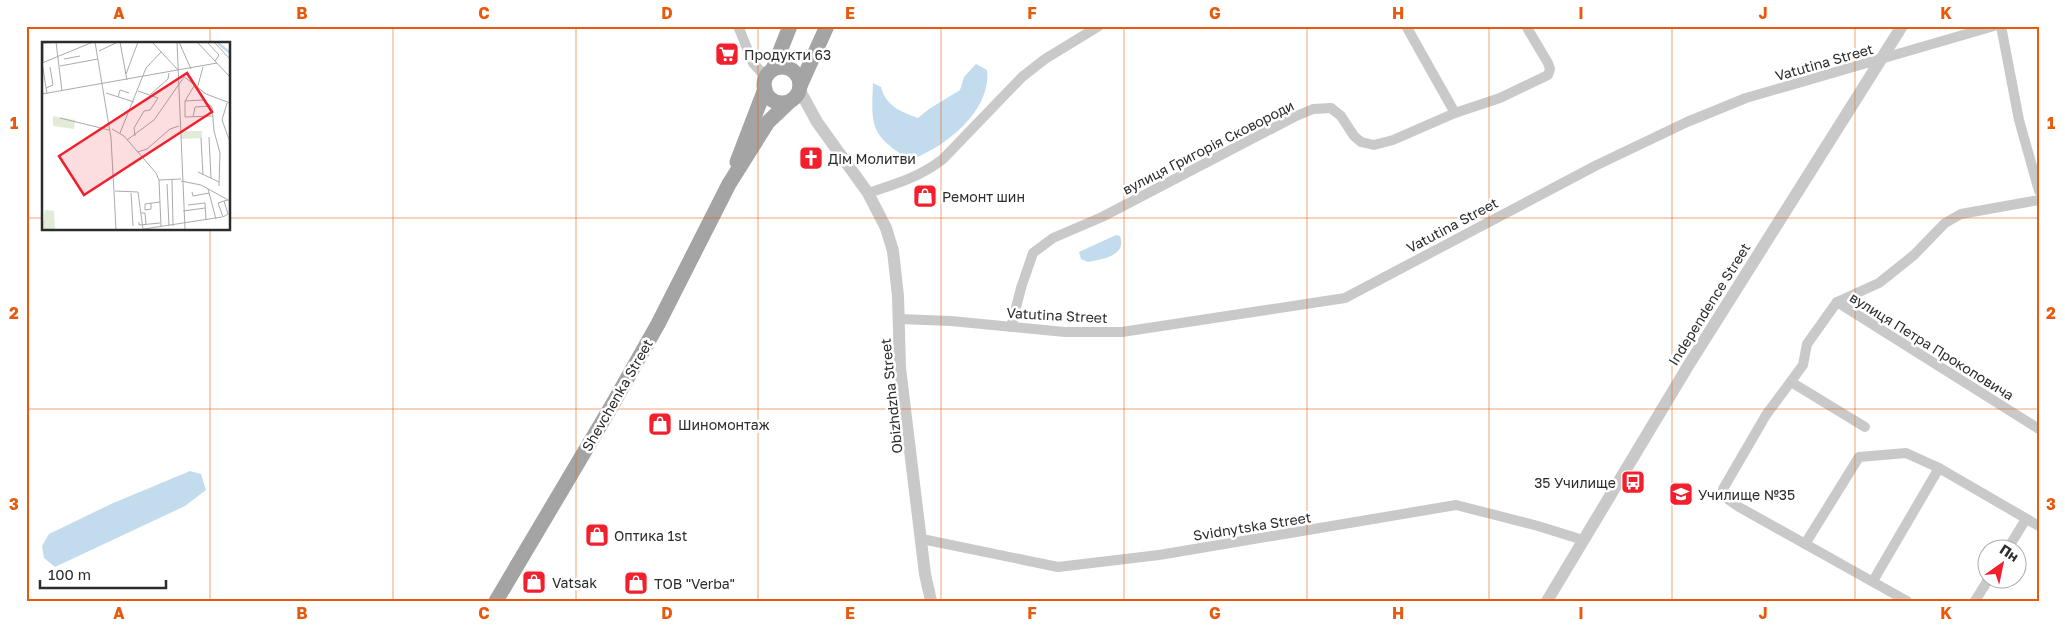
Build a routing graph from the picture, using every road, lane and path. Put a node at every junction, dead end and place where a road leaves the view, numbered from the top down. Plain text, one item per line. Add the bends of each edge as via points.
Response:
1 (738, 26) edge
2 (790, 26) edge
3 (827, 26) edge
4 (1099, 26) edge
5 (1406, 26) edge
6 (1526, 26) edge
7 (1902, 26) edge
8 (1994, 26) edge
9 (2001, 26) edge
10 (1882, 59) junction
11 (769, 76) junction
12 (795, 95) junction
13 (1455, 113) junction
14 (729, 184) junction
15 (2039, 191) edge
16 (868, 193) junction
17 (2039, 200) edge
18 (1837, 302) junction
19 (899, 319) junction
20 (1011, 327) junction
21 (1791, 382) junction
22 (1865, 427) dead end
23 (2039, 429) edge
24 (1939, 468) junction
25 (2026, 518) junction
26 (2039, 526) edge
27 (922, 539) junction
28 (1583, 540) junction
29 (2013, 540) edge
30 (1805, 544) junction
31 (1873, 581) junction
32 (1982, 590) edge
33 (496, 601) edge
34 (931, 601) edge
35 (1547, 601) edge
36 (1907, 601) edge
37 (1975, 601) edge

1 - 11 street via 751,58 763,62
2 - 11 main road, Shevchenka Street
3 - 12 main road, Shevchenka Street
4 - 16 street via 1022,77 933,167 906,181
5 - 13 street
6 - 13 street, вулиця Григорія Сковороди via 1548,63 1548,75 1500,98
7 - 10 street, Independence Street
8 - 10 street, Vatutina Street
9 - 15 street via 2019,120
10 - 20 street, Vatutina Street via 1746,98 1687,122 1597,165 1345,298 1122,332 1065,332
10 - 28 street, Independence Street via 1688,366
11 - 12 main road via 774,101
11 - 12 main road via 782,67 792,69 798,76
11 - 14 main road, Shevchenka Street
12 - 14 main road, Shevchenka Street via 768,122
12 - 16 street, Obizhdzha Street
13 - 20 street, вулиця Григорія Сковороди via 1374,145 1361,142 1354,136 1341,116 1331,108 1313,109 1277,125 1053,238 1033,252
14 - 33 main road, Shevchenka Street via 621,391
16 - 19 street, Obizhdzha Street via 886,228 893,251
17 - 18 street via 1961,214 1945,223 1914,256 1879,283
18 - 21 street via 1807,344 1803,365
18 - 23 street, вулиця Петра Прокоповича
19 - 20 street, Vatutina Street
19 - 27 street, Obizhdzha Street via 900,368
21 - 22 street
21 - 30 street via 1766,415 1723,489 1726,498
24 - 25 street
24 - 30 street via 1906,453 1859,457
24 - 31 street
25 - 26 street
25 - 29 street
27 - 28 street, Svidnytska Street via 1058,567 1159,555 1456,505
27 - 34 street, Obizhdzha Street
28 - 35 street, Independence Street
30 - 31 street
31 - 36 street
32 - 37 street

